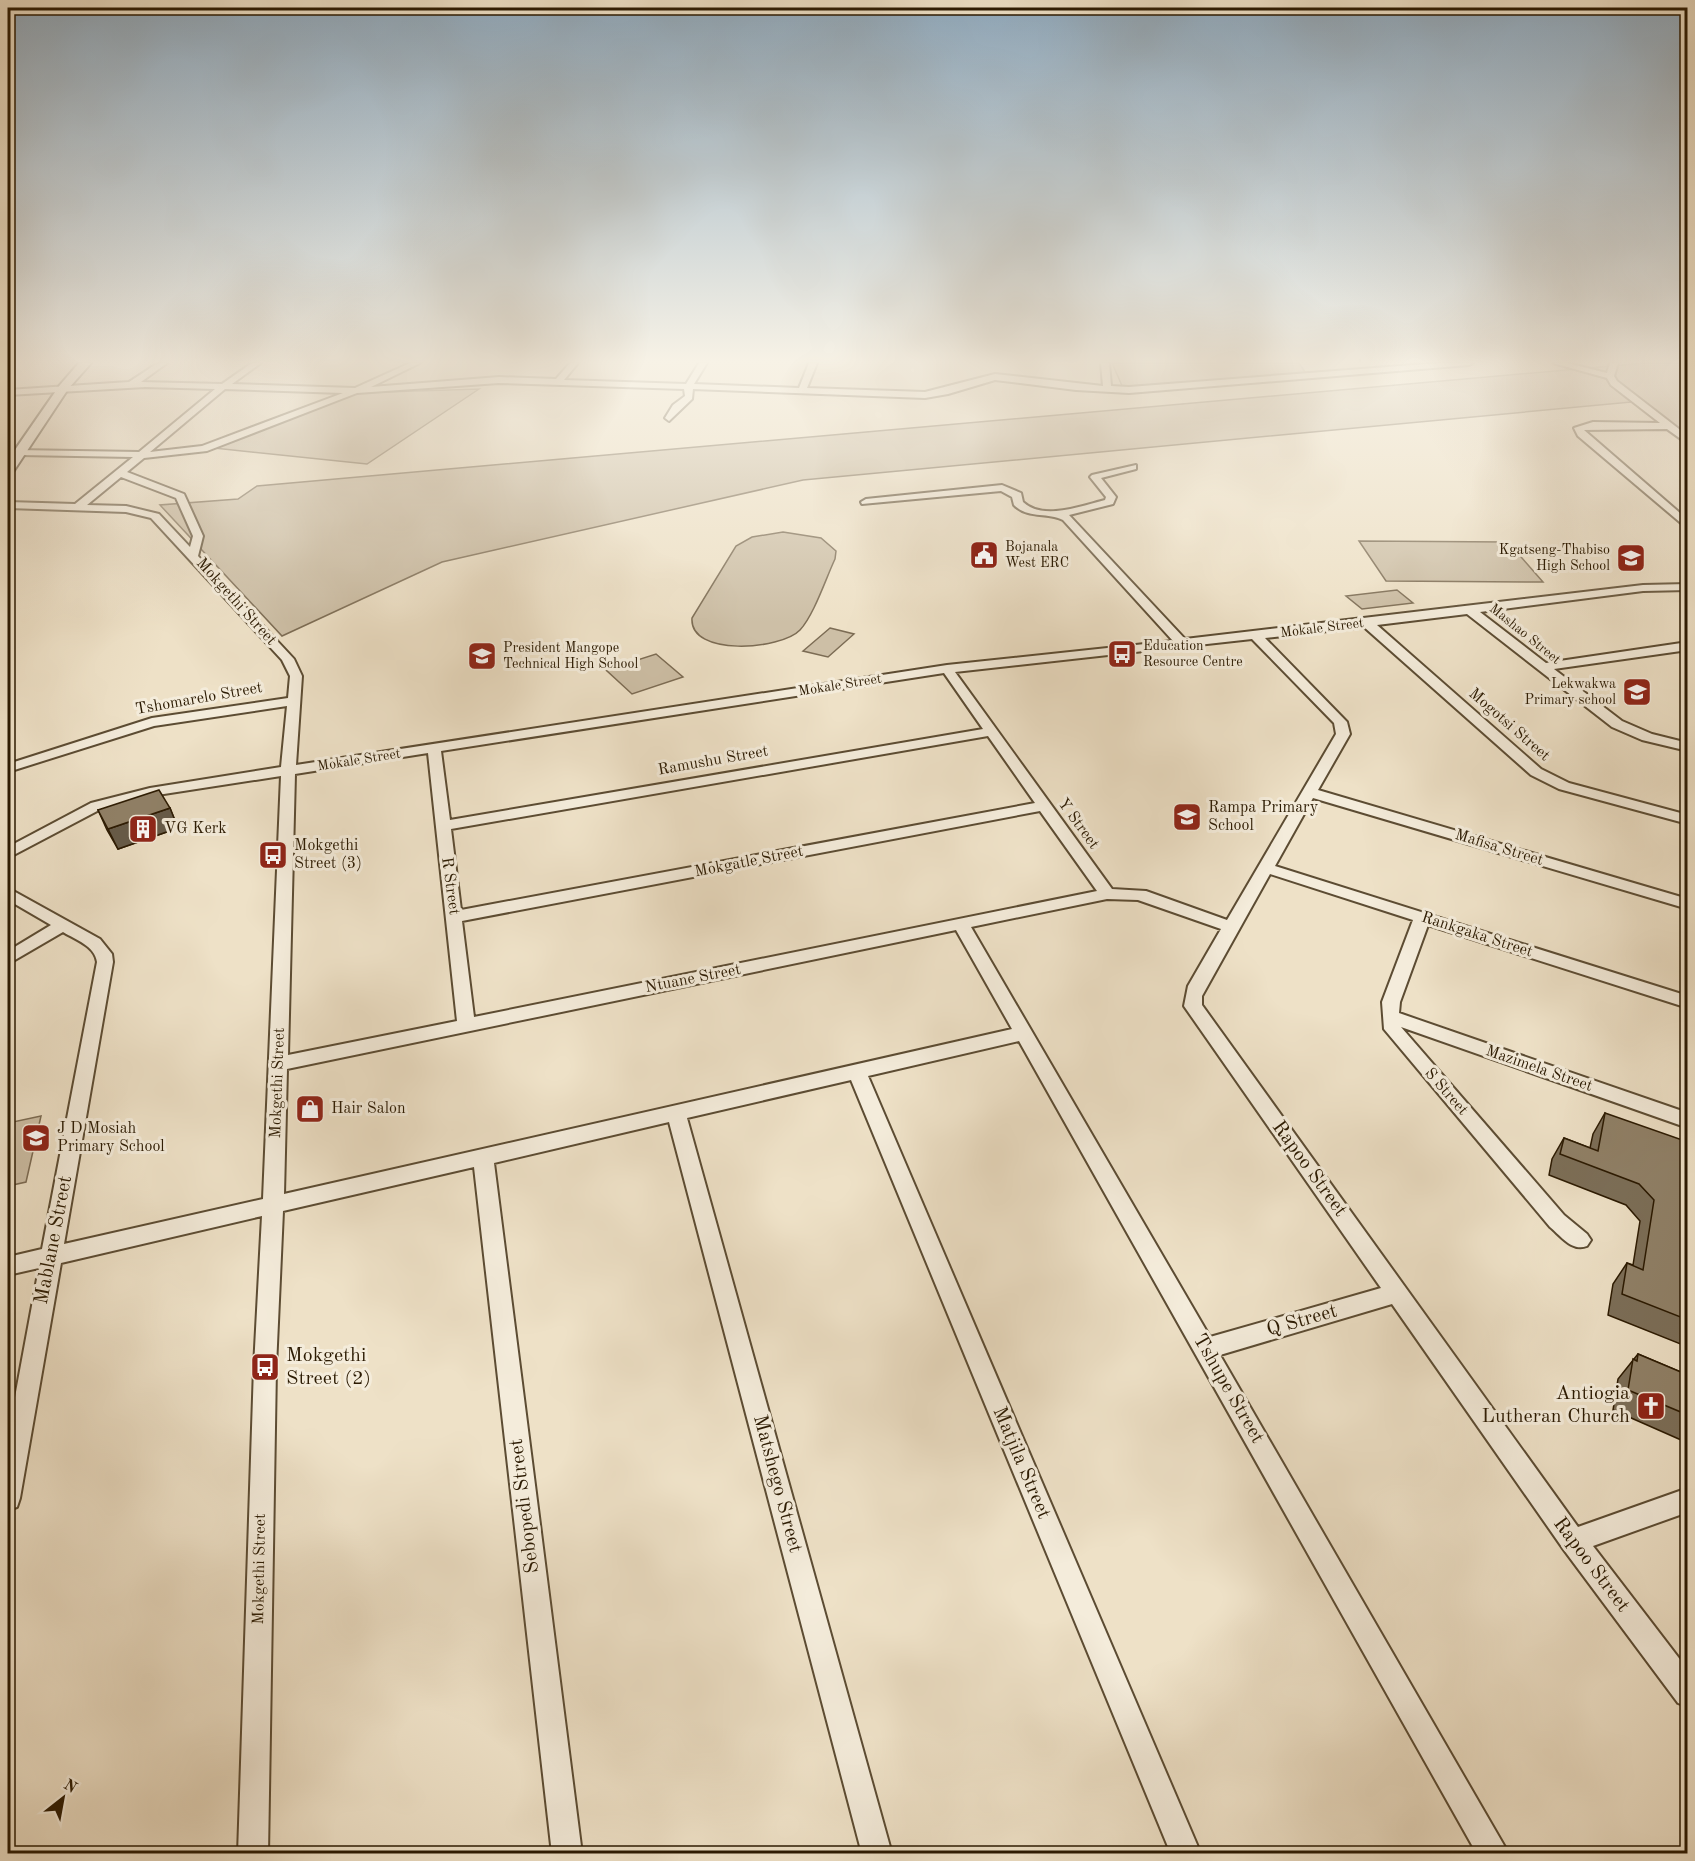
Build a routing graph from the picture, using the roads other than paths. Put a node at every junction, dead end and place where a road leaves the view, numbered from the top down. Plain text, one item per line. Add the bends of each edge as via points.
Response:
1 (149, 450) edge
2 (195, 450) edge
3 (1599, 450) edge
4 (19, 452) joint
5 (143, 455) junction
6 (1132, 467) dead end
7 (8, 469) edge
8 (122, 474) junction
9 (866, 502) dead end
10 (8, 505) edge
11 (79, 506) junction
12 (1059, 514) junction
13 (1688, 526) edge
14 (193, 555) junction
15 (1688, 587) edge
16 (1470, 610) junction
17 (1367, 623) junction
18 (1256, 636) junction
19 (1182, 643) junction
20 (1688, 646) edge
21 (1543, 667) junction
22 (947, 669) junction
23 (293, 701) junction
24 (990, 732) junction
25 (1688, 747) edge
26 (434, 748) junction
27 (8, 768) edge
28 (288, 771) junction
29 (1310, 792) junction
30 (1043, 806) junction
31 (1688, 820) edge
32 (442, 826) junction
33 (8, 853) edge
34 (1266, 868) junction
35 (8, 893) edge
36 (1107, 894) junction
37 (1688, 904) edge
38 (454, 917) junction
39 (1422, 918) junction
40 (961, 924) junction
41 (63, 925) junction
42 (1231, 927) junction
43 (8, 958) edge
44 (1688, 1002) edge
45 (1390, 1016) junction
46 (466, 1024) junction
47 (1025, 1033) junction
48 (278, 1064) junction
49 (857, 1073) junction
50 (676, 1114) junction
51 (1688, 1121) edge
52 (483, 1158) junction
53 (274, 1205) junction
54 (1580, 1240) dead end
55 (51, 1256) junction
56 (8, 1266) edge
57 (1398, 1293) junction
58 (1205, 1349) junction
59 (8, 1498) edge
60 (1688, 1500) edge
61 (1573, 1541) junction
62 (1688, 1693) edge
63 (253, 1854) edge
64 (567, 1854) edge
65 (877, 1854) edge
66 (1186, 1854) edge
67 (1494, 1854) edge

1 - 5 street
2 - 5 street
3 - 13 street
4 - 5 street
4 - 7 street
5 - 8 street
6 - 12 street via 1095,477 1111,497 1110,502
8 - 11 street
8 - 14 street via 180,496 198,536
9 - 12 street via 1002,488 1016,493 1024,509
10 - 11 street, Mokgethi Street
11 - 14 street, Mokgethi Street via 126,508 155,516
12 - 19 street via 1067,518
14 - 23 street, Mokgethi Street via 292,663 296,676
15 - 16 street, Mokale Street via 1643,588
16 - 17 street, Mokale Street
16 - 21 street, Mashao Street
17 - 18 street, Mokale Street
17 - 31 street, Mogotsi Street via 1536,772 1564,786
18 - 19 street, Mokale Street
18 - 29 street, Rapoo Street via 1343,728
19 - 22 street, Mokale Street
20 - 21 street
21 - 25 street, Mashao Street via 1617,724 1647,737
22 - 24 street, Y Street
22 - 26 street, Mokale Street
23 - 27 street, Tshomarelo Street via 152,722
23 - 28 street, Mokgethi Street
24 - 30 street, Y Street
24 - 32 street, Ramushu Street
26 - 28 street, Mokale Street
26 - 32 street, R Street
28 - 33 street, Mokale Street via 111,801
28 - 48 street, Mokgethi Street
29 - 34 street, Rapoo Street
29 - 37 street, Mafisa Street
30 - 36 street, Y Street
30 - 38 street, Mokgatle Street
32 - 38 street, R Street
34 - 39 street, Rankgaka Street
34 - 42 street, Rapoo Street
35 - 41 street, Mablane Street
36 - 40 street, Ntuane Street
36 - 42 street via 1140,895
38 - 46 street, R Street
39 - 44 street, Rankgaka Street
39 - 45 street via 1391,1002
40 - 46 street, Ntuane Street
40 - 47 street, Tshupe Street
41 - 43 street
41 - 55 street, Mablane Street via 100,948 105,962
42 - 57 street, Rapoo Street via 1197,986 1193,1006
45 - 51 street, Mazimela Street
45 - 54 street, S Street via 1393,1029 1403,1042 1557,1221
46 - 48 street, Ntuane Street
47 - 49 street
47 - 58 street, Tshupe Street
48 - 53 street, Mokgethi Street
49 - 50 street
49 - 66 street, Matjila Street
50 - 52 street
50 - 65 street, Matshego Street
52 - 53 street
52 - 64 street, Sebopedi Street
53 - 55 street
53 - 63 street, Mokgethi Street via 265,1367
55 - 56 street
55 - 59 street, Mablane Street
57 - 58 street, Q Street
57 - 61 street, Rapoo Street
58 - 67 street, Tshupe Street
60 - 61 street
61 - 62 street, Rapoo Street

